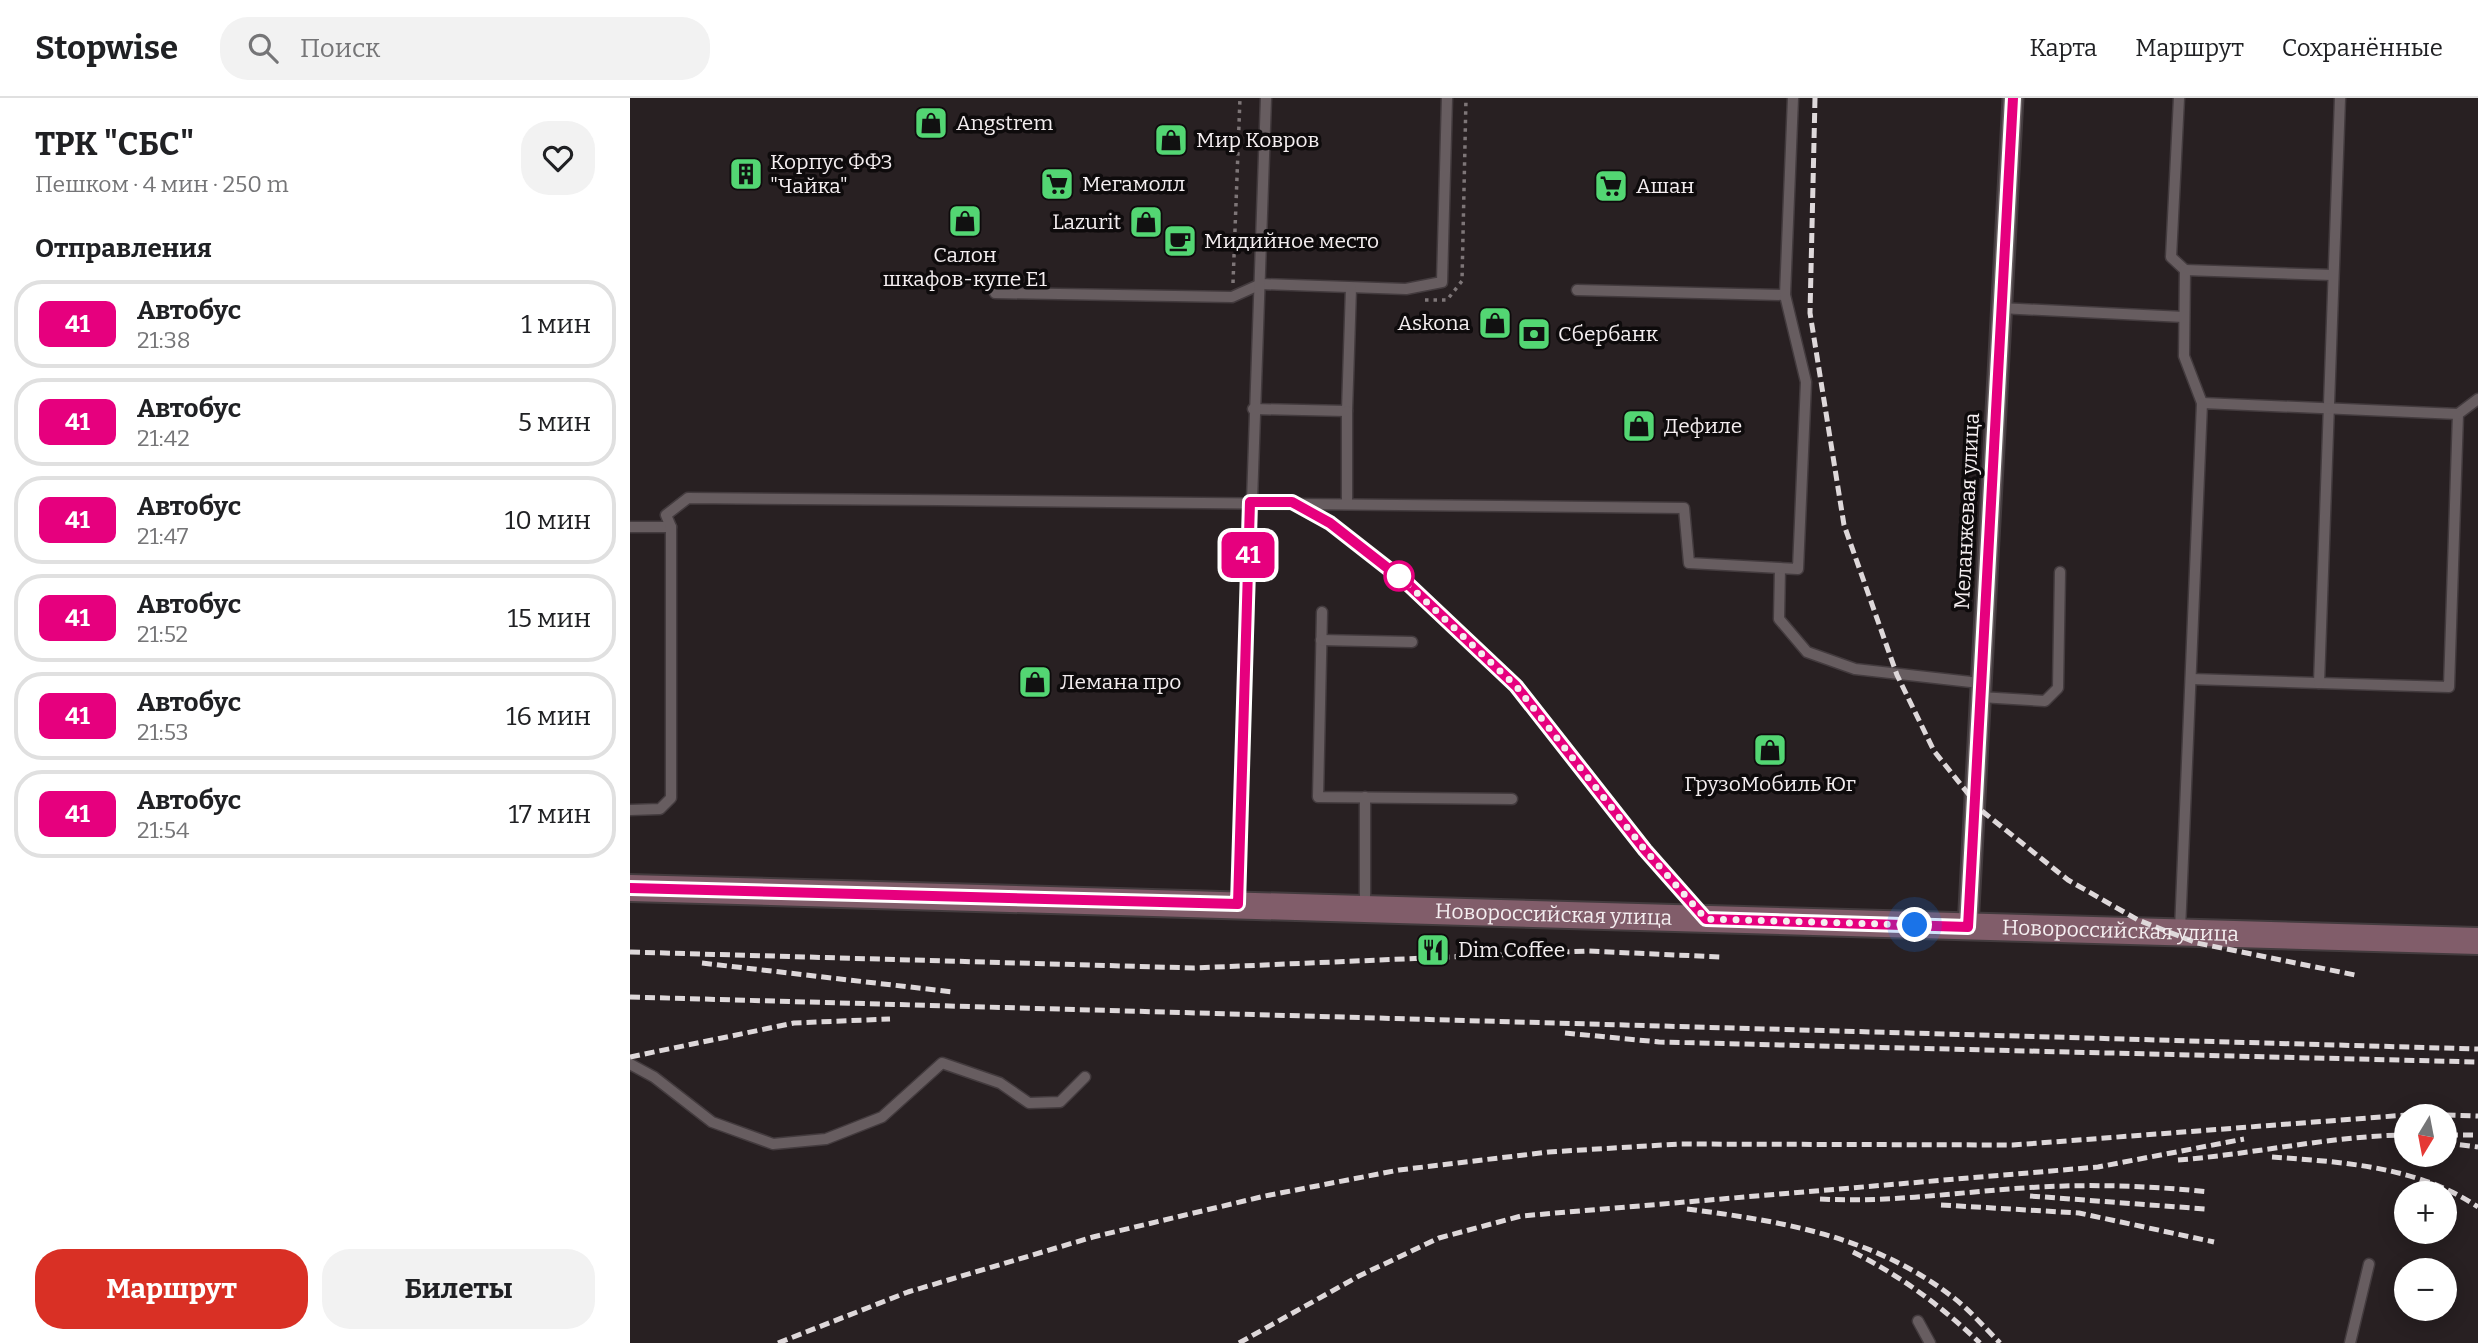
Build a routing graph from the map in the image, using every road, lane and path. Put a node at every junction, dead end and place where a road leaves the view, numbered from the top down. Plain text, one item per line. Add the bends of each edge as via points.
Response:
1 (1240, 98) edge
2 (1266, 98) edge
3 (1447, 98) edge
4 (1466, 98) edge
5 (1793, 98) edge
6 (2012, 98) edge
7 (2179, 98) edge
8 (2340, 98) edge
9 (2185, 270) junction
10 (2333, 275) junction
11 (1261, 284) junction
12 (1351, 288) junction
13 (1577, 290) dead end
14 (995, 293) dead end
15 (1785, 295) junction
16 (1232, 297) junction
17 (1420, 300) dead end
18 (2000, 309) junction
19 (2185, 317) junction
20 (2478, 399) edge
21 (2202, 403) junction
22 (1253, 409) junction
23 (2328, 409) junction
24 (1347, 411) junction
25 (2458, 414) junction
26 (1250, 502) junction
27 (1292, 502) junction
28 (1347, 503) junction
29 (630, 527) edge
30 (671, 527) junction
31 (1780, 568) junction
32 (2060, 572) dead end
33 (1322, 612) dead end
34 (1321, 640) junction
35 (1412, 642) dead end
36 (2191, 679) junction
37 (2319, 683) junction
38 (1980, 690) junction
39 (1365, 797) junction
40 (1512, 799) dead end
41 (630, 810) edge
42 (630, 888) edge
43 (1238, 904) junction
44 (1365, 908) junction
45 (1706, 919) junction
46 (1968, 927) junction
47 (2180, 934) junction
48 (2478, 942) edge
49 (630, 1064) edge
50 (1085, 1077) dead end
51 (2369, 1264) dead end
52 (1918, 1321) dead end
53 (1930, 1343) edge
54 (2350, 1343) edge

1 - 16 path
2 - 11 lane
3 - 12 lane via 1442,282 1406,289
4 - 17 path via 1462,281 1447,300
5 - 15 lane
6 - 18 street, Меланжевая улица
7 - 9 lane via 2171,257
8 - 10 lane
9 - 10 lane
9 - 19 lane
10 - 23 lane
11 - 12 lane
11 - 16 lane
11 - 22 lane
12 - 24 lane
13 - 15 lane
14 - 16 lane
15 - 31 lane via 1806,382 1798,569
18 - 19 lane
18 - 38 street, Меланжевая улица
19 - 21 lane via 2184,356
20 - 25 lane
21 - 23 lane
21 - 36 lane
22 - 24 lane
22 - 26 lane
23 - 25 lane
23 - 37 lane
24 - 28 lane
25 - 37 lane via 2449,687
26 - 27 lane
26 - 30 lane via 688,498 666,515
26 - 43 lane
27 - 28 lane
27 - 45 lane via 1330,523 1408,584 1516,686 1645,850
28 - 31 lane via 1684,508 1689,564
29 - 30 lane
30 - 41 lane via 671,798 660,809
31 - 38 lane via 1779,619 1807,652 1855,669
32 - 38 lane via 2058,688 2045,701
33 - 34 lane
34 - 35 lane
34 - 39 lane via 1318,797
36 - 37 lane
36 - 47 lane
38 - 46 street, Меланжевая улица
39 - 40 lane
39 - 44 lane
42 - 43 main road, Новороссийская улица
43 - 44 main road, Новороссийская улица
44 - 45 main road, Новороссийская улица
45 - 46 main road, Новороссийская улица
46 - 47 main road, Новороссийская улица
47 - 48 main road, Новороссийская улица
49 - 50 lane via 712,1122 773,1144 826,1139 883,1116 942,1063 1000,1083 1029,1103 1060,1102
51 - 54 lane
52 - 53 lane

